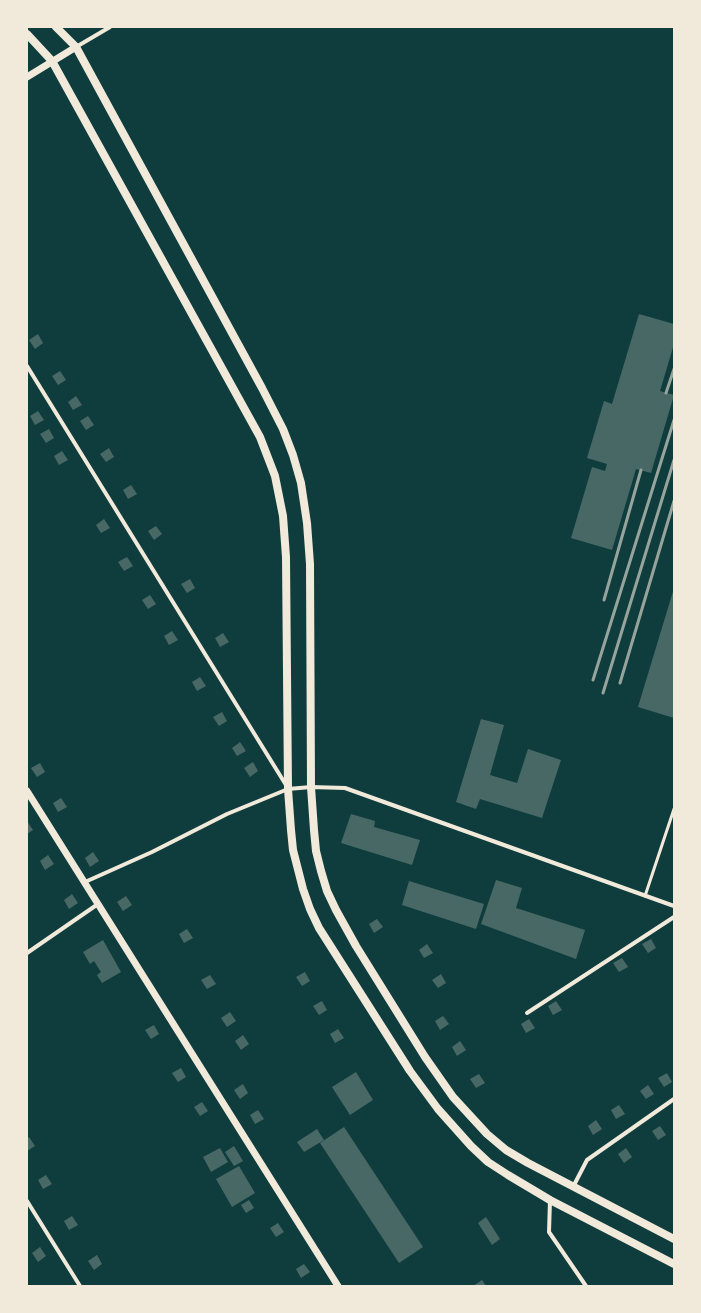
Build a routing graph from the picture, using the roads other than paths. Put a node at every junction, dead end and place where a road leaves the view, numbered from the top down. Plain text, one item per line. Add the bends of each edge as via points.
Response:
1 (56, 27) edge
2 (110, 27) edge
3 (27, 34) edge
4 (76, 47) junction
5 (52, 61) junction
6 (27, 76) edge
7 (27, 366) edge
8 (311, 787) junction
9 (288, 789) junction
10 (27, 791) edge
11 (674, 809) edge
12 (85, 882) junction
13 (645, 896) junction
14 (99, 904) junction
15 (674, 906) edge
16 (674, 917) edge
17 (27, 953) edge
18 (527, 1013) dead end
19 (674, 1099) edge
20 (573, 1187) junction
21 (550, 1200) junction
22 (27, 1201) edge
23 (674, 1239) edge
24 (674, 1264) edge
25 (80, 1286) edge
26 (338, 1286) edge
27 (586, 1286) edge

1 - 4 main road
2 - 4 street
3 - 5 main road
4 - 5 street
4 - 8 main road via 262,388 293,455 301,483 309,558
5 - 6 street
5 - 9 main road via 256,430 275,476 283,516 286,557
7 - 9 street
8 - 9 street
8 - 13 street via 345,788
8 - 20 main road via 316,851 327,891 356,946 425,1057 453,1097 487,1134 506,1150
9 - 12 street via 227,814
9 - 21 main road via 290,830 297,869 310,909 329,945 410,1071 454,1128 488,1162
10 - 12 street
11 - 13 lane
12 - 14 street
13 - 15 street
14 - 17 street
14 - 26 street
16 - 18 street
19 - 20 street via 587,1160
20 - 23 main road
21 - 24 main road
21 - 27 street via 549,1232
22 - 25 street

